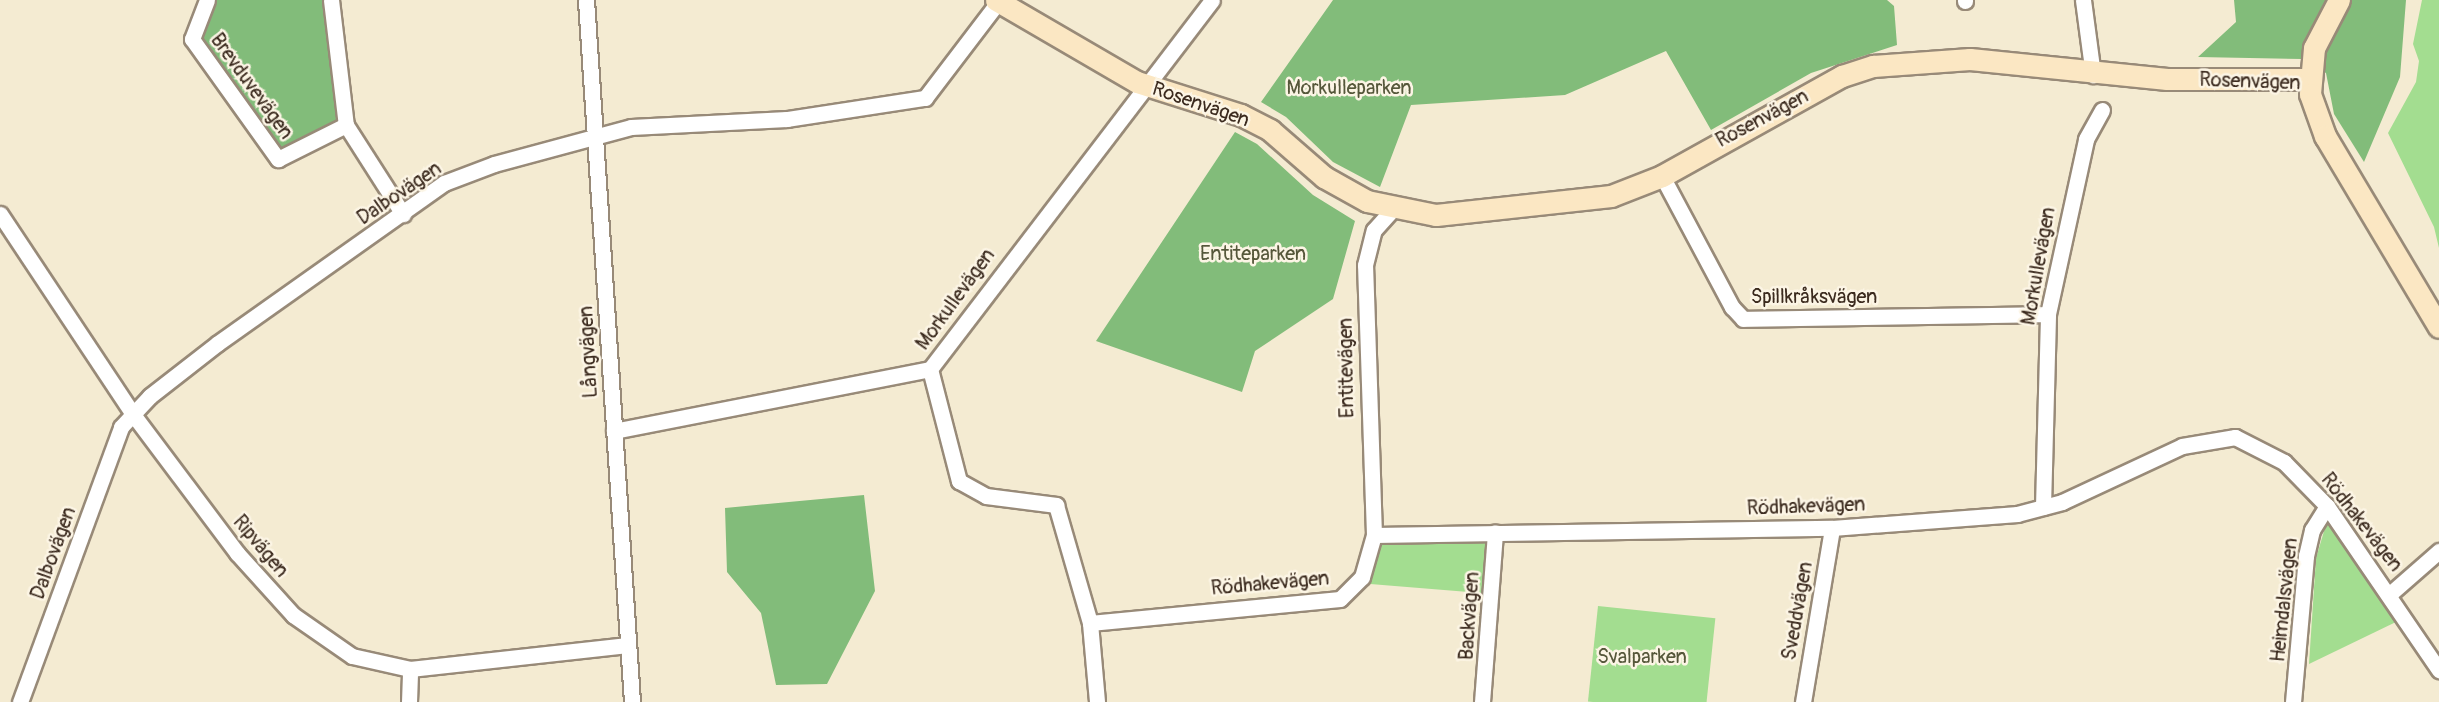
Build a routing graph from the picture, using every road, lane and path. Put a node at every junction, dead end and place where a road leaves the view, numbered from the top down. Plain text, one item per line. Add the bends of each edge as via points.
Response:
1 (207, 0) edge
2 (331, 0) edge
3 (586, 0) edge
4 (1212, 0) edge
5 (2083, 0) edge
6 (2339, 0) edge
7 (998, 1) edge
8 (2093, 75) junction
9 (2309, 79) junction
10 (1148, 85) junction
11 (2102, 110) dead end
12 (346, 124) junction
13 (597, 134) junction
14 (1662, 176) junction
15 (1394, 208) junction
16 (0, 214) edge
17 (403, 214) junction
18 (2048, 314) junction
19 (2439, 327) edge
20 (930, 369) junction
21 (132, 413) junction
22 (614, 430) junction
23 (2327, 506) junction
24 (2043, 507) junction
25 (1832, 528) junction
26 (1495, 532) junction
27 (1374, 535) junction
28 (2439, 551) edge
29 (2391, 593) junction
30 (1090, 623) junction
31 (628, 645) junction
32 (410, 669) junction
33 (2439, 670) edge
34 (20, 702) edge
35 (409, 702) edge
36 (632, 702) edge
37 (1097, 702) edge
38 (1482, 702) edge
39 (1803, 702) edge
40 (2293, 702) edge

1 - 12 street, Brevduvevägen via 192,39 278,159
2 - 12 street
3 - 13 street, Långvägen
4 - 10 street, Morkullevägen
5 - 8 street
6 - 9 street via 2314,48
7 - 10 street, Rosenvägen
7 - 13 street, Dalbovägen via 925,98 910,104 787,119 631,127
8 - 9 street, Rosenvägen
8 - 14 street, Rosenvägen via 1970,58 1873,66 1814,90
9 - 19 street, Rosenvägen via 2325,136
10 - 15 street, Rosenvägen via 1241,115 1270,130 1324,177
10 - 20 street, Morkullevägen
11 - 18 street, Morkullevägen via 2086,139
12 - 17 street
13 - 17 street, Dalbovägen via 444,183
13 - 22 street, Långvägen
14 - 15 street, Rosenvägen via 1592,201 1460,215
14 - 18 street, Spillkråksvägen via 1732,307 1743,319
15 - 27 street, Entitevägen via 1374,230 1365,265
16 - 21 street, Ripvägen
17 - 21 street, Dalbovägen via 218,343
18 - 24 street, Morkullevägen
20 - 22 street, Morkullevägen
20 - 30 street via 959,481 986,496 1056,506
21 - 32 street, Ripvägen via 237,553 293,615 352,656
21 - 34 street, Dalbovägen via 122,427
22 - 31 street, Långvägen
23 - 24 street, Rödhakevägen via 2284,462 2235,437 2182,446
23 - 29 street, Rödhakevägen
23 - 40 street, Heimdalsvägen via 2312,530 2306,556
24 - 25 street, Rödhakevägen
25 - 26 street, Rödhakevägen
25 - 39 street, Sveddvägen
26 - 27 street, Rödhakevägen
26 - 38 street, Backvägen
27 - 30 street, Rödhakevägen via 1362,577 1340,599
28 - 29 street
29 - 33 street, Rödhakevägen
30 - 37 street
31 - 32 street, Ripvägen
31 - 36 street, Långvägen
32 - 35 street

